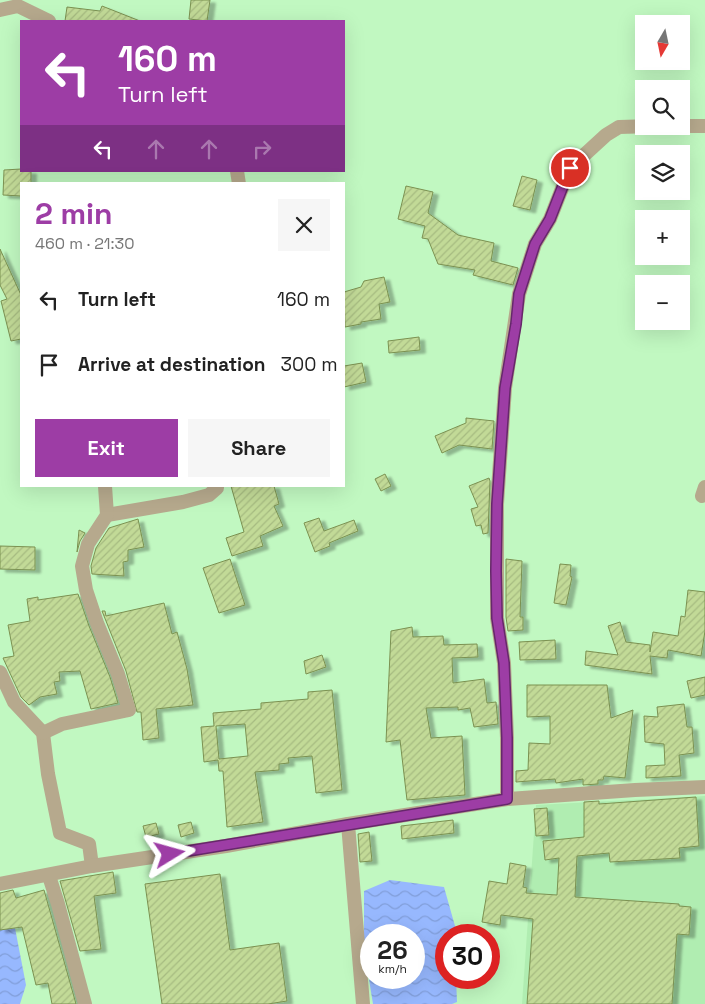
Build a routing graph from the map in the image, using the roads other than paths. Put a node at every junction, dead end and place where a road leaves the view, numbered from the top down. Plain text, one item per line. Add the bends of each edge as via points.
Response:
1 (0, 10) edge
2 (48, 20) edge
3 (690, 126) edge
4 (705, 126) edge
5 (635, 127) edge
6 (105, 487) edge
7 (217, 487) edge
8 (107, 515) junction
9 (0, 672) edge
10 (43, 732) junction
11 (705, 788) edge
12 (507, 799) junction
13 (348, 824) junction
14 (92, 866) junction
15 (48, 876) junction
16 (0, 884) edge
17 (85, 1004) edge
18 (363, 1004) edge

1 - 2 street via 18,6
3 - 4 street
5 - 12 street via 619,127 606,135 570,168 550,219 535,244 519,294 505,388 497,504 497,618 504,663
6 - 8 street
7 - 8 street via 210,495
8 - 10 street via 88,544 82,566 86,590 129,710 62,724
9 - 10 street via 14,702
10 - 14 street via 60,832 90,844
11 - 12 street
12 - 13 street
13 - 14 street
13 - 18 street
14 - 15 street
15 - 16 street
15 - 17 street

